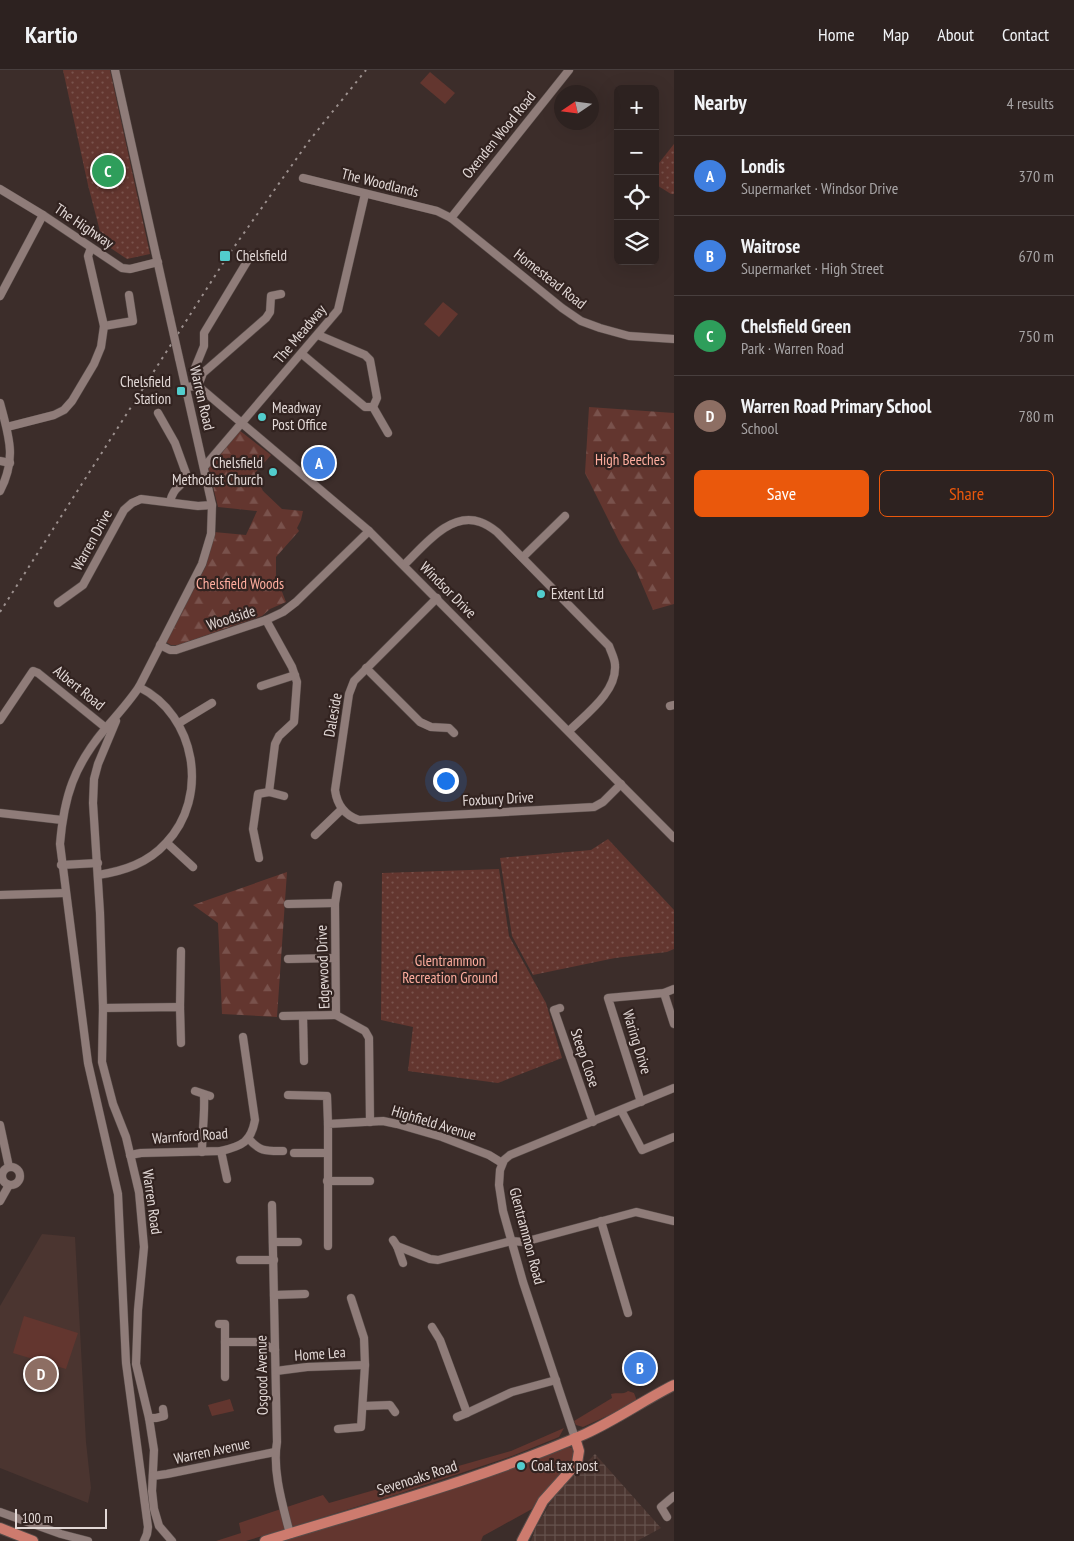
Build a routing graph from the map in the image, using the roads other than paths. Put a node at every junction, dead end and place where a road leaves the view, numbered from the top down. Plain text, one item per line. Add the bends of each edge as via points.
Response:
1 (115, 70) edge
2 (569, 70) edge
3 (302, 178) dead end
4 (0, 189) edge
5 (365, 194) junction
6 (42, 214) junction
7 (451, 218) junction
8 (91, 248) junction
9 (251, 255) dead end
10 (158, 262) junction
11 (0, 294) edge
12 (281, 294) dead end
13 (129, 295) dead end
14 (104, 326) junction
15 (318, 335) junction
16 (674, 339) edge
17 (302, 354) junction
18 (198, 386) junction
19 (185, 387) junction
20 (0, 403) edge
21 (373, 407) junction
22 (158, 413) dead end
23 (242, 424) junction
24 (7, 427) junction
25 (388, 433) dead end
26 (0, 461) edge
27 (10, 463) junction
28 (204, 467) junction
29 (0, 491) edge
30 (170, 502) junction
31 (212, 505) junction
32 (565, 516) dead end
33 (369, 531) junction
34 (523, 557) junction
35 (404, 565) junction
36 (436, 598) junction
37 (58, 603) dead end
38 (266, 620) junction
39 (160, 645) junction
40 (366, 668) junction
41 (295, 675) junction
42 (261, 686) dead end
43 (139, 687) junction
44 (212, 703) dead end
45 (118, 714) junction
46 (0, 720) edge
47 (178, 723) junction
48 (106, 728) junction
49 (569, 731) junction
50 (454, 733) dead end
51 (621, 784) junction
52 (269, 792) junction
53 (284, 796) dead end
54 (342, 809) junction
55 (0, 812) edge
56 (62, 820) junction
57 (315, 835) dead end
58 (674, 838) edge
59 (166, 843) junction
60 (260, 855) dead end
61 (98, 863) junction
62 (62, 865) junction
63 (193, 867) dead end
64 (98, 875) junction
65 (338, 885) dead end
66 (65, 893) junction
67 (0, 895) edge
68 (335, 903) junction
69 (288, 904) dead end
70 (181, 951) dead end
71 (335, 958) junction
72 (288, 959) dead end
73 (674, 989) edge
74 (664, 993) junction
75 (180, 1007) junction
76 (103, 1008) junction
77 (560, 1008) dead end
78 (336, 1015) junction
79 (283, 1016) dead end
80 (303, 1016) junction
81 (674, 1024) edge
82 (181, 1043) dead end
83 (253, 1043) dead end
84 (304, 1062) dead end
85 (674, 1088) edge
86 (195, 1092) dead end
87 (288, 1095) dead end
88 (641, 1102) junction
89 (621, 1110) junction
90 (370, 1122) junction
91 (592, 1122) junction
92 (328, 1124) junction
93 (0, 1125) edge
94 (674, 1137) edge
95 (248, 1138) junction
96 (221, 1151) junction
97 (284, 1151) dead end
98 (202, 1152) junction
99 (294, 1153) dead end
100 (327, 1153) junction
101 (130, 1155) junction
102 (502, 1163) junction
103 (8, 1167) junction
104 (236, 1171) dead end
105 (328, 1181) junction
106 (370, 1181) dead end
107 (9, 1185) junction
108 (0, 1201) edge
109 (272, 1205) dead end
110 (273, 1215) junction
111 (282, 1215) dead end
112 (602, 1221) junction
113 (674, 1221) edge
114 (511, 1241) junction
115 (273, 1242) junction
116 (298, 1242) dead end
117 (328, 1246) dead end
118 (274, 1260) junction
119 (244, 1263) dead end
120 (403, 1263) dead end
121 (304, 1294) dead end
122 (274, 1295) junction
123 (351, 1298) dead end
124 (630, 1309) dead end
125 (219, 1324) dead end
126 (432, 1327) dead end
127 (225, 1342) junction
128 (275, 1350) junction
129 (365, 1365) junction
130 (276, 1371) junction
131 (226, 1377) dead end
132 (556, 1380) junction
133 (672, 1389) edge
134 (392, 1405) dead end
135 (364, 1406) junction
136 (163, 1409) dead end
137 (467, 1413) junction
138 (149, 1418) junction
139 (458, 1418) dead end
140 (342, 1426) dead end
141 (575, 1438) junction
142 (136, 1439) junction
143 (126, 1440) dead end
144 (275, 1452) junction
145 (153, 1476) junction
146 (674, 1496) edge
147 (0, 1512) edge
148 (667, 1517) dead end
149 (0, 1528) edge
150 (290, 1534) junction
151 (33, 1541) edge
152 (88, 1541) edge
153 (144, 1541) edge
154 (172, 1541) edge
155 (265, 1541) edge
156 (522, 1541) edge

1 - 10 street, Warren Road
2 - 7 street, Oxenden Wood Road
3 - 5 street, The Woodlands
4 - 6 street, The Highway
5 - 7 street, The Woodlands via 437,211
5 - 15 street, The Meadway via 338,310
6 - 8 street, The Highway
6 - 11 street
7 - 16 street, Homestead Road via 581,321 629,336
8 - 10 street, The Highway via 122,268
8 - 14 street via 88,256
9 - 18 street via 204,333 204,346 195,368
10 - 19 street, Warren Road, bridge
12 - 18 street via 271,296 270,312 266,318 203,373
13 - 14 street via 133,321
14 - 24 street via 94,364 64,410
15 - 17 street, The Meadway
15 - 21 street via 370,360 377,398
17 - 21 street via 365,407
17 - 23 street, The Meadway
18 - 19 street
18 - 23 street, Windsor Drive
19 - 28 street, Warren Road
20 - 24 street
21 - 25 street
22 - 30 street via 175,443 187,476 173,490
23 - 28 street, The Meadway
23 - 33 street, Windsor Drive
24 - 27 street
26 - 27 street
27 - 29 street
28 - 31 street, Warren Road
30 - 31 street, Warren Drive
30 - 37 street, Warren Drive via 141,499 124,510 83,585
31 - 39 street, Warren Road via 211,534 202,564
32 - 34 street
33 - 35 street, Windsor Drive
33 - 38 street, Woodside via 296,602
34 - 35 street via 497,532 479,521 460,521 442,528
34 - 49 street via 609,646 615,665 612,681 604,696
35 - 36 street, Windsor Drive
36 - 40 street, Daleside
36 - 49 street, Windsor Drive
38 - 39 street, Woodside via 176,650
38 - 41 street
39 - 43 street, Warren Road
40 - 50 street via 420,722 431,727 449,728
40 - 54 street, Daleside via 354,681 349,694 335,790 336,801
41 - 42 street
41 - 52 street via 294,722 275,744
43 - 45 street, Warren Road
43 - 47 street via 166,706
44 - 47 street
45 - 48 street, Warren Road
45 - 61 street, Warren Road via 94,779
46 - 48 street, Albert Road via 33,671
47 - 59 street via 189,748 193,777 182,821
48 - 56 street, Warren Road via 79,766 68,792
49 - 51 street, Windsor Drive
51 - 54 street, Foxbury Drive via 594,808 359,820
51 - 58 street, Windsor Drive
52 - 53 street
52 - 60 street via 258,794 254,829
54 - 57 street
55 - 56 street
56 - 62 street, Warren Road
59 - 63 street
59 - 64 street via 132,867
61 - 62 street
61 - 64 street, Warren Road
62 - 66 street, Warren Road
64 - 76 street, Warren Road
65 - 68 street, Edgewood Drive
66 - 67 street
66 - 142 street, Warren Road via 88,1064 118,1194 126,1363
68 - 69 street
68 - 71 street, Edgewood Drive
70 - 75 street
71 - 72 street
71 - 78 street, Edgewood Drive
73 - 74 street, Waring Drive
74 - 81 street
74 - 88 street, Waring Drive via 608,998
75 - 76 street
75 - 82 street
76 - 101 street, Warren Road via 102,1062
77 - 91 street, Steep Close via 554,1010
78 - 80 street
78 - 90 street, Edgewood Drive via 365,1031 369,1038
79 - 80 street
80 - 84 street
83 - 95 street, Warnford Road via 243,1041 255,1120
85 - 88 street
86 - 98 street via 207,1096
87 - 92 street via 327,1096
88 - 89 street
89 - 91 street
89 - 94 street via 642,1150
90 - 92 street, Highfield Avenue
90 - 102 street, Highfield Avenue via 397,1124 442,1137
91 - 102 street via 510,1155
92 - 100 street
93 - 103 street
95 - 96 street, Warnford Road via 242,1144
95 - 97 street, Warnford Road via 262,1150
96 - 98 street, Warnford Road
96 - 104 street via 227,1176
98 - 101 street, Warnford Road
99 - 100 street
100 - 105 street
101 - 138 street, Warren Road via 139,1192 144,1247 137,1373
102 - 114 street, Glentrammon Road via 500,1192
103 - 107 street via 2,1176
103 - 107 street via 17,1169 20,1177
105 - 106 street
105 - 117 street
107 - 108 street
109 - 110 street, Osgood Avenue
110 - 111 street
110 - 115 street, Osgood Avenue
112 - 113 street via 636,1212
112 - 114 street via 524,1242
112 - 124 street
114 - 120 street via 438,1260 395,1243
114 - 132 street, Glentrammon Road
115 - 116 street
115 - 118 street, Osgood Avenue
118 - 119 street
118 - 122 street, Osgood Avenue
121 - 122 street
122 - 128 street, Osgood Avenue
123 - 129 street via 364,1338
125 - 127 street via 225,1324
126 - 137 street via 440,1340
127 - 128 street via 260,1342
127 - 131 street
128 - 130 street, Osgood Avenue
129 - 130 street, Home Lea
129 - 135 street
130 - 144 street, Osgood Avenue
132 - 137 street via 519,1390
132 - 141 street, Glentrammon Road
133 - 141 main road, Sevenoaks Road
134 - 135 street
135 - 140 street via 362,1427
136 - 138 street via 164,1416
137 - 139 street
138 - 145 street, Warren Road via 154,1450
141 - 150 main road, Sevenoaks Road via 468,1478
141 - 156 main road via 579,1451 577,1463 543,1501
142 - 143 street
142 - 153 street, Warren Road via 148,1527
144 - 145 street, Warren Avenue
144 - 150 street, Osgood Avenue via 281,1503
145 - 154 street, Warren Road via 155,1515 159,1526
146 - 148 street via 661,1507
147 - 152 street
149 - 151 main road
150 - 155 main road, Sevenoaks Road

